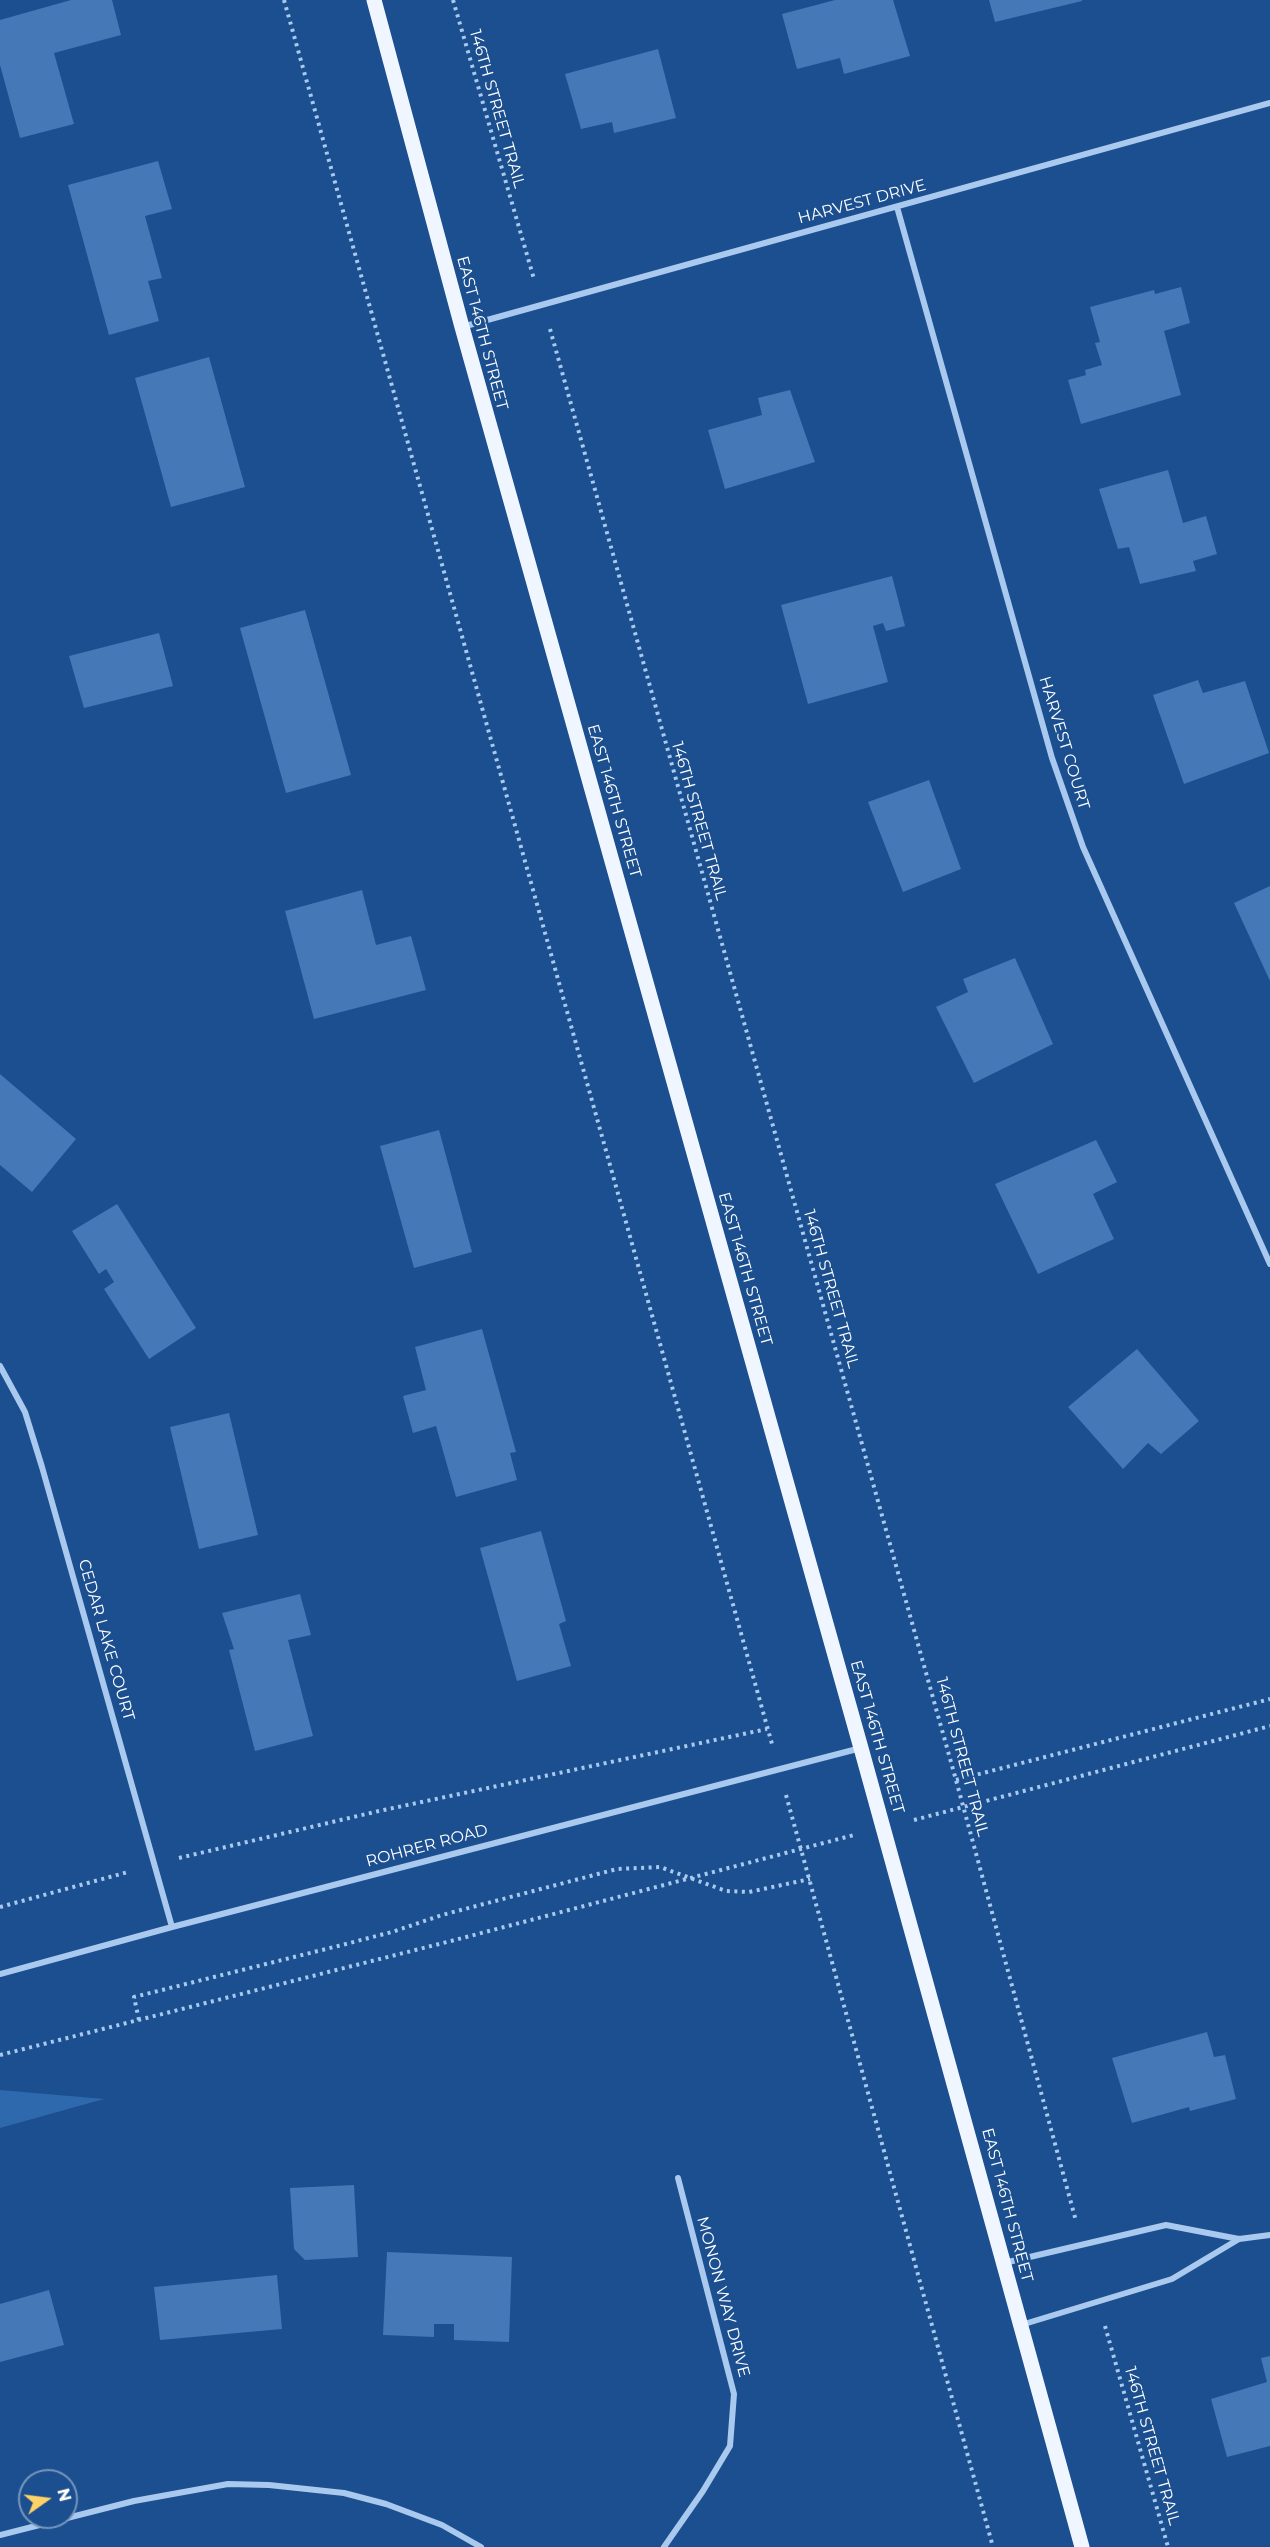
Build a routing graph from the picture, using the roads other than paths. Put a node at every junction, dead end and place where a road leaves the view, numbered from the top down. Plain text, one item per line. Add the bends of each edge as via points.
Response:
1 (374, 0) edge
2 (1270, 103) edge
3 (897, 207) junction
4 (462, 327) junction
5 (1270, 1264) edge
6 (0, 1366) edge
7 (861, 1748) junction
8 (171, 1927) junction
9 (0, 1974) edge
10 (678, 2178) dead end
11 (1270, 2235) edge
12 (1239, 2239) junction
13 (1004, 2263) junction
14 (1021, 2325) junction
15 (0, 2535) edge
16 (481, 2547) edge
17 (664, 2547) edge
18 (1082, 2547) edge

1 - 4 main road, EAST 146TH STREET
2 - 3 street, HARVEST DRIVE
3 - 4 street, HARVEST DRIVE
3 - 5 street, HARVEST COURT via 1052,758 1083,847
4 - 7 main road, EAST 146TH STREET
6 - 8 street, CEDAR LAKE COURT via 25,1412 42,1467
7 - 8 street, ROHRER ROAD
7 - 13 main road, EAST 146TH STREET
8 - 9 street, ROHRER ROAD
10 - 17 street, MONON WAY DRIVE via 734,2394 730,2446
11 - 12 street
12 - 13 street via 1166,2225
12 - 14 street via 1172,2279
13 - 14 main road, EAST 146TH STREET
14 - 18 main road, EAST 146TH STREET
15 - 16 street via 166,2494 238,2484 355,2495 442,2525

